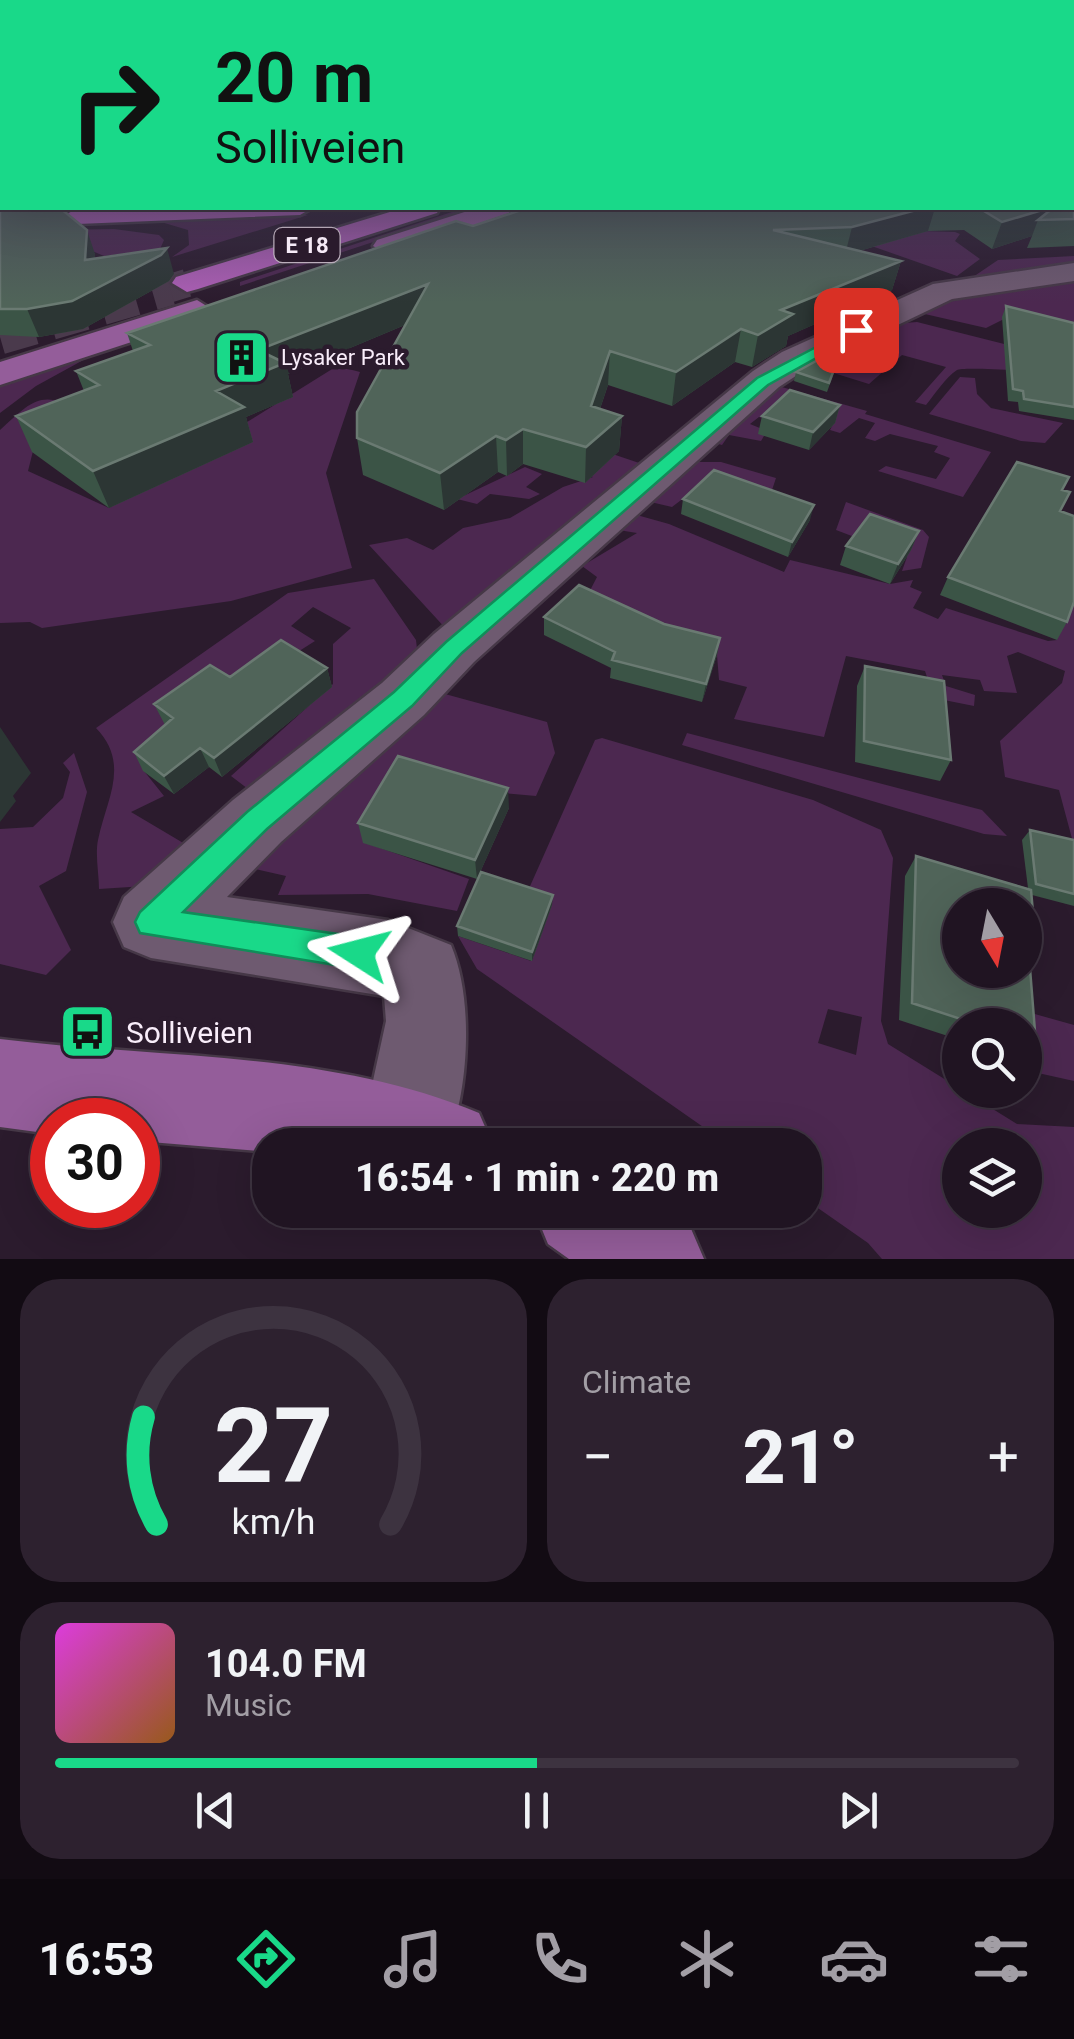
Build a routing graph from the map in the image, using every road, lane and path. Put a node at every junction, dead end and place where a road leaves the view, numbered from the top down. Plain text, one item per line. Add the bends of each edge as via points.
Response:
1 (264, 210) edge
2 (335, 210) edge
3 (372, 210) edge
4 (419, 210) edge
5 (494, 210) edge
6 (180, 263) junction
7 (1074, 272) edge
8 (56, 354) junction
9 (0, 360) edge
10 (0, 374) edge
11 (0, 1084) edge
12 (383, 1128) edge
13 (427, 1128) edge
14 (608, 1228) edge
15 (654, 1259) edge

1 - 6 highway, E 18 via 68,221 140,224 174,233
2 - 6 highway, E 18
3 - 6 highway, E 18
4 - 6 highway, E 18
5 - 8 main road
7 - 13 street via 944,290 766,379 257,821 151,922 388,958 423,973
8 - 9 main road
8 - 10 main road
11 - 12 main road via 299,1109
14 - 15 main road

